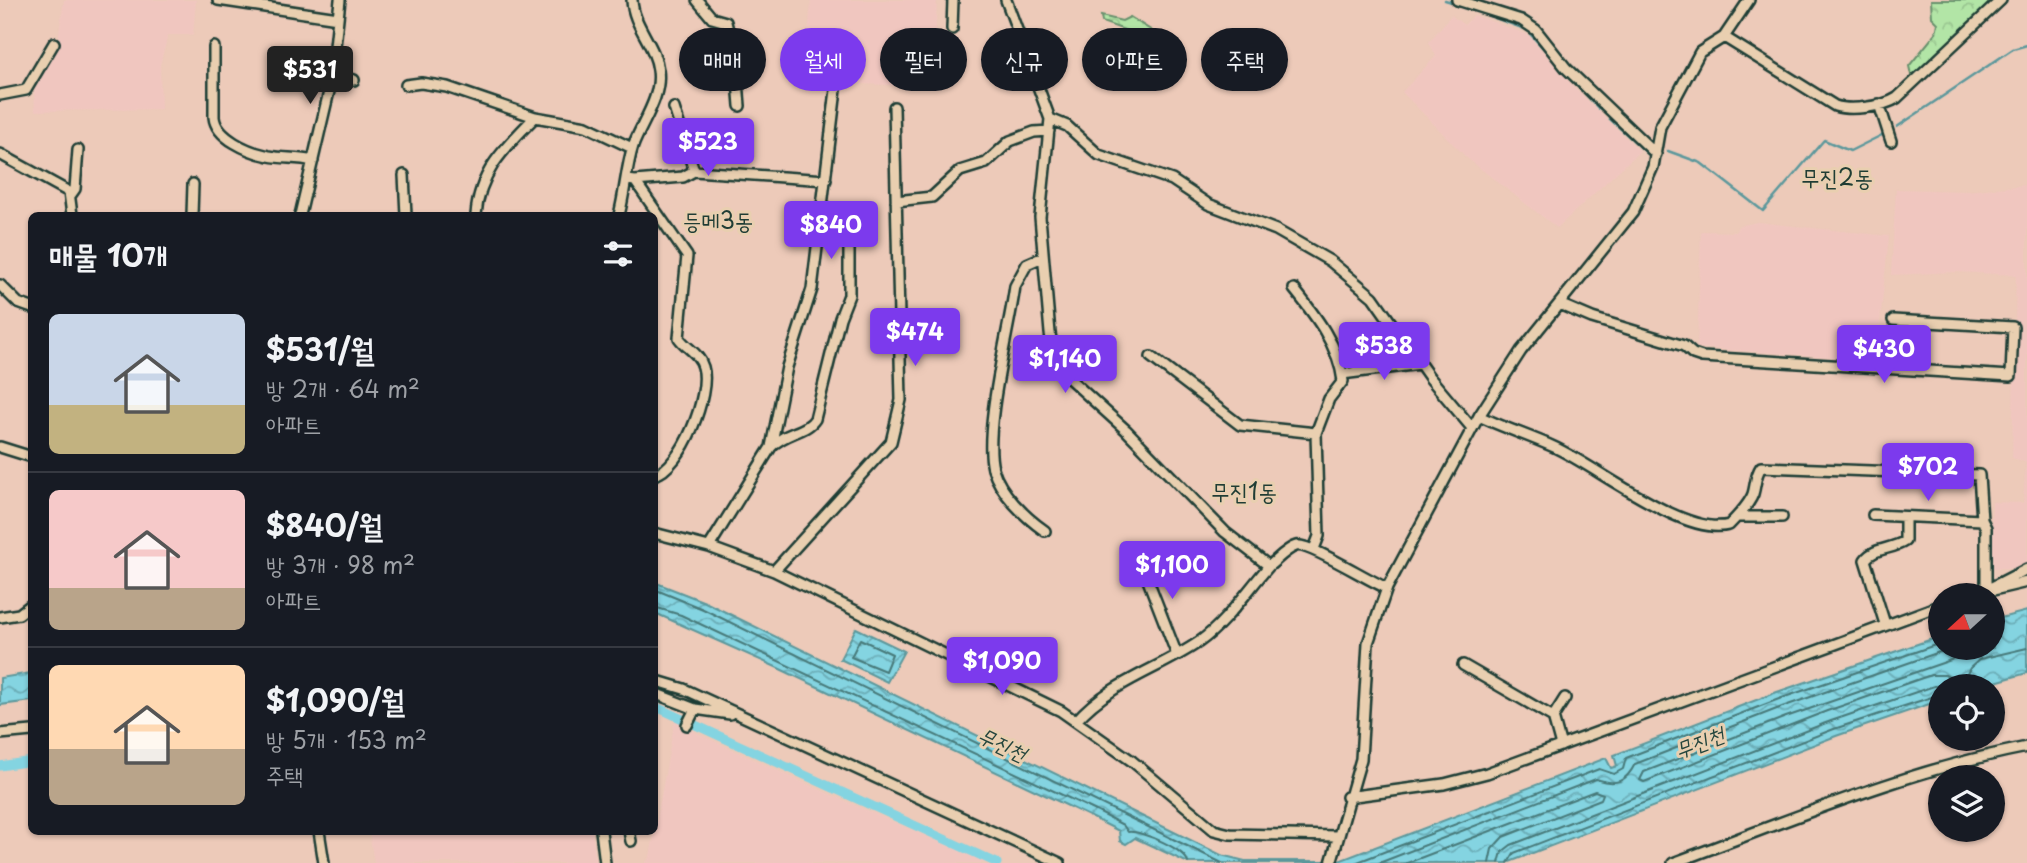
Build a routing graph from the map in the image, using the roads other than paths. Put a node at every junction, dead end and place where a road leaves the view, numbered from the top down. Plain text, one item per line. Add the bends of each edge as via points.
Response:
1 (218, 0) edge
2 (340, 0) edge
3 (632, 0) edge
4 (697, 0) edge
5 (953, 0) edge
6 (1006, 0) edge
7 (1457, 0) edge
8 (1749, 0) edge
9 (2001, 0) edge
10 (1488, 4) edge
11 (338, 18) junction
12 (952, 28) edge
13 (1724, 37) junction
14 (54, 43) dead end
15 (214, 47) dead end
16 (332, 76) junction
17 (354, 80) dead end
18 (406, 86) dead end
19 (836, 91) edge
20 (0, 95) edge
21 (1879, 104) junction
22 (740, 106) dead end
23 (894, 107) dead end
24 (674, 108) dead end
25 (535, 117) junction
26 (1050, 119) junction
27 (1049, 131) junction
28 (1891, 141) dead end
29 (632, 148) junction
30 (78, 150) dead end
31 (0, 154) edge
32 (1656, 154) junction
33 (313, 161) junction
34 (694, 172) junction
35 (404, 175) dead end
36 (631, 180) junction
37 (826, 180) junction
38 (192, 184) dead end
39 (70, 196) junction
40 (896, 201) junction
41 (72, 212) edge
42 (192, 212) edge
43 (301, 212) edge
44 (406, 212) edge
45 (477, 212) edge
46 (619, 212) edge
47 (655, 212) edge
48 (658, 217) edge
49 (849, 249) dead end
50 (1043, 257) junction
51 (0, 285) edge
52 (1294, 289) dead end
53 (1559, 304) junction
54 (28, 307) edge
55 (1893, 320) dead end
56 (1151, 357) dead end
57 (1420, 364) junction
58 (1342, 374) junction
59 (1479, 416) junction
60 (1472, 428) junction
61 (1316, 433) junction
62 (0, 447) edge
63 (771, 447) junction
64 (28, 456) edge
65 (658, 474) edge
66 (1873, 515) dead end
67 (1737, 517) junction
68 (1782, 517) dead end
69 (1905, 518) junction
70 (1982, 520) junction
71 (1045, 531) dead end
72 (658, 534) edge
73 (709, 547) junction
74 (1314, 549) junction
75 (1139, 557) dead end
76 (1269, 566) junction
77 (2027, 569) edge
78 (774, 571) junction
79 (2027, 582) edge
80 (1986, 583) edge
81 (2000, 583) edge
82 (2006, 586) edge
83 (1387, 588) junction
84 (28, 607) edge
85 (1928, 609) edge
86 (0, 617) edge
87 (1885, 624) junction
88 (1177, 655) junction
89 (1463, 665) dead end
90 (658, 682) edge
91 (658, 696) edge
92 (1564, 698) dead end
93 (694, 712) junction
94 (742, 716) junction
95 (1553, 717) junction
96 (1076, 721) junction
97 (687, 725) dead end
98 (28, 731) edge
99 (0, 734) edge
100 (1561, 746) junction
101 (2027, 747) edge
102 (1347, 797) junction
103 (320, 835) edge
104 (602, 835) edge
105 (1337, 836) junction
106 (1332, 860) edge
107 (324, 863) edge
108 (605, 863) edge
109 (1060, 863) edge
110 (1673, 863) edge

1 - 11 street
2 - 11 street
3 - 29 street via 639,26 654,50 659,80
4 - 22 street via 712,18 726,22
5 - 12 street
6 - 26 street
7 - 10 street
8 - 13 street
9 - 21 street via 1897,98
10 - 32 street via 1536,30 1566,68
11 - 16 street
13 - 21 street via 1835,106
13 - 32 street via 1700,52 1672,100 1660,127
14 - 20 street via 26,90
15 - 33 street via 214,117 221,134 259,154
16 - 17 street
16 - 33 street
18 - 25 street via 447,87
19 - 37 street
21 - 28 street
23 - 40 street
24 - 34 street
25 - 29 street via 586,126
25 - 45 street via 493,162 480,185
26 - 27 street
26 - 57 street via 1067,125 1099,155 1172,180 1208,204 1276,230 1331,261 1373,297
27 - 40 street via 1010,141 986,163 960,171 932,197
27 - 50 street via 1040,217
29 - 36 street
30 - 39 street via 75,189
31 - 39 street
32 - 53 street via 1633,212
33 - 43 street
34 - 36 street via 683,177
34 - 37 street
35 - 44 street
36 - 46 street
36 - 47 street
37 - 63 street via 812,289 788,367
38 - 42 street
39 - 41 street
40 - 78 street via 901,400 896,429 881,456
48 - 65 street via 687,256 679,338 702,362 705,384 674,464
49 - 63 street via 849,295 815,419 811,425 780,437
50 - 71 street via 1027,264 1015,286 991,454 999,482
50 - 76 street via 1053,354 1061,371 1225,532
51 - 54 street
52 - 58 street via 1323,328
53 - 55 street via 1684,346 1702,357 2011,376 2013,327
53 - 59 street via 1521,351
56 - 61 street via 1240,425
57 - 58 street
57 - 60 street
58 - 61 street via 1343,381 1329,399
59 - 60 street
59 - 67 street via 1556,448 1690,523 1720,528
60 - 83 street
61 - 74 street via 1319,536
62 - 64 street
63 - 73 street
66 - 69 street
67 - 68 street
67 - 70 street via 1752,495 1761,467 1979,475
69 - 70 street
69 - 87 street via 1905,541 1877,550 1865,560
70 - 80 street
72 - 73 street
73 - 78 street
74 - 76 street via 1299,545
74 - 83 street
75 - 88 street
76 - 88 street via 1208,635
77 - 81 street
78 - 96 street
79 - 82 street
83 - 102 street via 1368,643 1361,759
84 - 86 street via 19,614
85 - 87 street
87 - 100 street
88 - 96 street via 1102,695
89 - 95 street
90 - 94 street
91 - 93 street
92 - 95 street
93 - 94 street
93 - 97 street
94 - 109 street
95 - 100 street
96 - 105 street via 1173,793 1213,830
98 - 99 street
100 - 102 street via 1444,784
101 - 110 street via 1899,778
102 - 105 street
103 - 107 street
104 - 108 street
105 - 106 street

